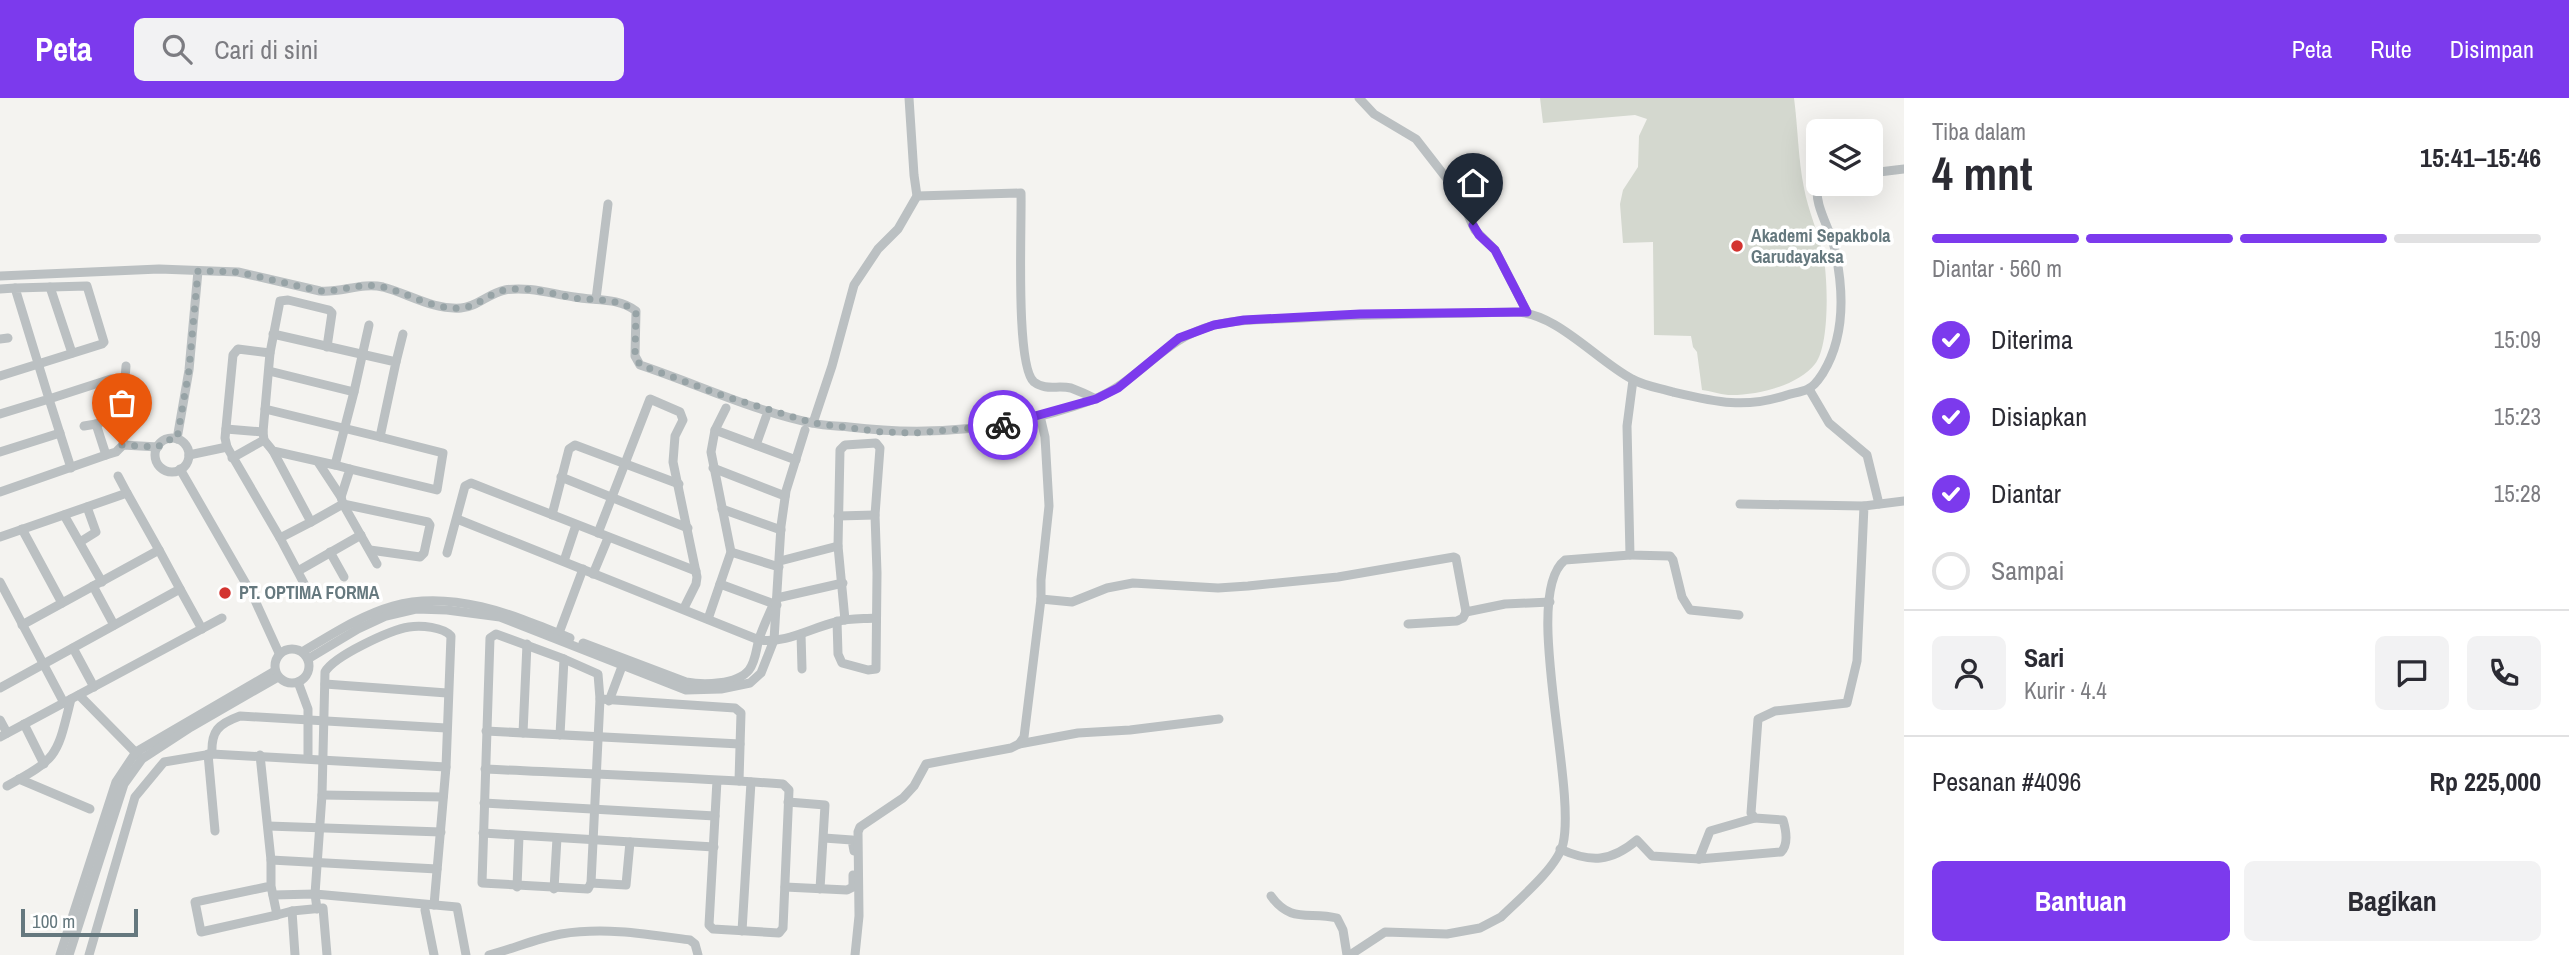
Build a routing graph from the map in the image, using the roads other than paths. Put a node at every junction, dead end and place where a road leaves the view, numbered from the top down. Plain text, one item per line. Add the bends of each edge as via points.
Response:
1 (909, 98) edge
2 (1359, 98) edge
3 (1904, 169) edge
4 (1883, 172) edge
5 (918, 196) junction
6 (1817, 196) edge
7 (608, 204) dead end
8 (198, 271) junction
9 (0, 276) edge
10 (50, 287) junction
11 (15, 288) junction
12 (0, 289) edge
13 (596, 299) junction
14 (1527, 312) junction
15 (369, 326) dead end
16 (273, 334) junction
17 (403, 334) dead end
18 (327, 346) junction
19 (270, 352) junction
20 (72, 353) junction
21 (362, 354) junction
22 (396, 362) junction
23 (38, 363) junction
24 (126, 366) dead end
25 (269, 371) junction
26 (0, 376) edge
27 (125, 379) junction
28 (1633, 380) junction
29 (1809, 389) junction
30 (354, 392) junction
31 (48, 399) junction
32 (1096, 399) junction
33 (726, 408) dead end
34 (265, 409) junction
35 (0, 414) edge
36 (122, 415) junction
37 (1040, 416) junction
38 (766, 417) dead end
39 (96, 424) junction
40 (84, 426) dead end
41 (809, 426) junction
42 (344, 428) junction
43 (226, 429) junction
44 (715, 429) junction
45 (60, 433) junction
46 (263, 436) junction
47 (380, 437) junction
48 (177, 439) junction
49 (122, 445) junction
50 (756, 445) junction
51 (158, 447) junction
52 (227, 447) junction
53 (273, 451) junction
54 (0, 452) edge
55 (106, 455) junction
56 (189, 455) junction
57 (232, 458) junction
58 (796, 460) junction
59 (318, 462) junction
60 (626, 464) junction
61 (335, 465) junction
62 (71, 468) junction
63 (713, 468) junction
64 (180, 469) junction
65 (350, 469) junction
66 (118, 476) dead end
67 (561, 477) junction
68 (679, 484) junction
69 (0, 492) edge
70 (127, 493) junction
71 (785, 496) junction
72 (611, 499) junction
73 (342, 501) junction
74 (1904, 501) edge
75 (1740, 504) dead end
76 (1878, 505) junction
77 (1864, 506) junction
78 (87, 507) junction
79 (722, 509) junction
80 (64, 515) junction
81 (552, 515) junction
82 (875, 515) junction
83 (838, 516) junction
84 (457, 519) junction
85 (311, 522) junction
86 (576, 524) junction
87 (688, 528) junction
88 (22, 529) junction
89 (781, 530) junction
90 (598, 533) junction
91 (361, 535) junction
92 (0, 537) edge
93 (280, 538) junction
94 (608, 538) junction
95 (80, 542) junction
96 (838, 546) junction
97 (159, 550) junction
98 (370, 550) junction
99 (330, 552) junction
100 (731, 552) junction
101 (447, 553) dead end
102 (1630, 555) junction
103 (565, 561) junction
104 (377, 564) dead end
105 (780, 564) junction
106 (583, 569) junction
107 (298, 571) junction
108 (696, 571) junction
109 (593, 574) junction
110 (344, 577) dead end
111 (843, 583) junction
112 (0, 584) edge
113 (98, 584) junction
114 (720, 584) junction
115 (180, 589) junction
116 (308, 591) dead end
117 (1041, 599) junction
118 (1550, 601) junction
119 (776, 602) junction
120 (62, 603) junction
121 (684, 608) junction
122 (1466, 612) junction
123 (1739, 615) dead end
124 (222, 618) dead end
125 (875, 618) junction
126 (708, 619) junction
127 (841, 621) junction
128 (1408, 624) dead end
129 (22, 625) junction
130 (114, 625) junction
131 (202, 628) junction
132 (559, 633) junction
133 (801, 634) junction
134 (759, 640) junction
135 (774, 640) junction
136 (527, 644) junction
137 (72, 648) junction
138 (279, 653) junction
139 (305, 655) junction
140 (564, 659) junction
141 (623, 663) junction
142 (43, 664) junction
143 (802, 669) dead end
144 (276, 674) junction
145 (298, 682) junction
146 (325, 684) junction
147 (1, 685) edge
148 (94, 687) junction
149 (447, 694) junction
150 (71, 699) junction
151 (605, 700) junction
152 (1219, 719) dead end
153 (0, 720) edge
154 (309, 721) junction
155 (324, 721) junction
156 (24, 724) junction
157 (446, 729) junction
158 (486, 731) junction
159 (523, 733) junction
160 (4, 735) edge
161 (560, 735) junction
162 (598, 737) junction
163 (740, 744) junction
164 (1019, 744) junction
165 (210, 754) junction
166 (260, 755) junction
167 (139, 756) junction
168 (308, 758) junction
169 (323, 759) junction
170 (44, 764) junction
171 (446, 767) junction
172 (485, 769) junction
173 (596, 774) junction
174 (19, 779) junction
175 (717, 780) junction
176 (739, 781) junction
177 (751, 782) junction
178 (6, 786) dead end
179 (322, 795) junction
180 (443, 797) junction
181 (788, 802) junction
182 (484, 803) junction
183 (90, 809) dead end
184 (594, 809) junction
185 (715, 816) junction
186 (1755, 818) junction
187 (268, 826) junction
188 (320, 828) junction
189 (215, 831) dead end
190 (441, 832) junction
191 (483, 833) junction
192 (519, 836) junction
193 (557, 838) junction
194 (824, 838) junction
195 (593, 841) junction
196 (630, 842) junction
197 (713, 847) junction
198 (1560, 849) junction
199 (1699, 859) junction
200 (271, 860) junction
201 (318, 861) junction
202 (437, 869) junction
203 (591, 883) junction
204 (517, 887) junction
205 (785, 887) junction
206 (554, 889) junction
207 (820, 889) junction
208 (272, 890) junction
209 (315, 894) junction
210 (1271, 896) dead end
211 (434, 905) junction
212 (317, 909) junction
213 (292, 911) junction
214 (425, 911) dead end
215 (277, 915) junction
216 (742, 931) junction
217 (60, 955) edge
218 (69, 955) edge
219 (89, 955) edge
220 (295, 955) edge
221 (327, 955) edge
222 (434, 955) edge
223 (466, 955) edge
224 (489, 955) edge
225 (698, 955) edge
226 (855, 955) edge
227 (1348, 955) edge

1 - 5 street
2 - 14 street via 1374,114 1416,139 1458,193 1475,230 1495,250
3 - 4 street
5 - 32 street via 1021,193 1022,329 1027,373 1046,388 1069,388
5 - 41 street via 856,281 829,377
6 - 29 street via 1834,248 1841,312 1832,359
7 - 13 street
8 - 9 street
8 - 13 street via 238,272 329,292 364,285 383,287 442,307 472,306 513,289
8 - 48 street
10 - 11 street
10 - 20 street
10 - 20 street via 87,286 106,343
11 - 12 street
11 - 23 street
13 - 41 street via 636,312 635,356 640,365
14 - 28 street
14 - 32 street via 1360,314 1214,325 1179,338 1118,388
15 - 21 street
16 - 18 street
16 - 18 street via 280,301 288,300 332,313
16 - 19 street
17 - 22 street
18 - 21 street
19 - 25 street
19 - 43 street via 238,349 233,355
20 - 23 street
21 - 22 street
21 - 30 street
22 - 47 street
23 - 26 street
23 - 31 street
24 - 27 street
25 - 30 street
25 - 34 street
27 - 31 street via 111,379
27 - 36 street
28 - 29 street via 1715,402 1741,404
28 - 102 street via 1627,426
29 - 76 street via 1829,423 1867,455
30 - 42 street
31 - 35 street
31 - 45 street
32 - 37 street
33 - 44 street
34 - 42 street
34 - 46 street
36 - 39 street
36 - 49 street
37 - 41 street via 998,426 916,433
37 - 117 street via 1049,506
38 - 50 street
39 - 40 street
39 - 55 street
41 - 58 street
42 - 47 street
42 - 61 street
43 - 46 street
43 - 52 street
44 - 50 street
44 - 63 street
45 - 54 street
45 - 62 street
46 - 53 street
46 - 57 street
47 - 65 street via 443,453 439,488
48 - 51 street
48 - 56 street
49 - 51 street
49 - 55 street
50 - 58 street
51 - 64 street via 155,457 159,466 167,471
52 - 56 street
52 - 57 street
53 - 59 street
53 - 85 street
55 - 62 street
56 - 64 street
57 - 93 street
58 - 71 street
59 - 61 street
59 - 73 street
60 - 67 street via 575,445 569,449
60 - 68 street
60 - 68 street via 650,399 663,403 682,416 673,446
60 - 72 street
61 - 65 street
62 - 69 street
63 - 71 street
63 - 79 street
64 - 138 street via 253,596
65 - 73 street
66 - 70 street
67 - 72 street
67 - 81 street
68 - 87 street
70 - 78 street
70 - 97 street
71 - 89 street
72 - 87 street
72 - 90 street
73 - 85 street
73 - 91 street
73 - 98 street via 430,525 420,557
74 - 76 street
75 - 77 street
76 - 77 street
77 - 186 street via 1857,662 1847,703 1775,711 1758,719 1751,803
78 - 80 street
78 - 95 street via 96,532
79 - 89 street
79 - 100 street
80 - 88 street
80 - 95 street
81 - 84 street via 471,483 465,486
81 - 86 street
82 - 83 street
82 - 83 street via 880,448 871,442 845,444 840,450
82 - 125 street
83 - 96 street
84 - 101 street
84 - 103 street
85 - 93 street
86 - 90 street
86 - 103 street
87 - 108 street
88 - 92 street
88 - 120 street
89 - 105 street
90 - 94 street
91 - 98 street
91 - 99 street
93 - 107 street
94 - 108 street
94 - 109 street
95 - 113 street
96 - 105 street
96 - 111 street
97 - 113 street
97 - 115 street
98 - 104 street
99 - 107 street
99 - 110 street
100 - 105 street
100 - 114 street
102 - 118 street via 1565,560 1556,571
102 - 123 street via 1670,556 1690,610
103 - 106 street
105 - 119 street
106 - 109 street
106 - 132 street
107 - 116 street
108 - 121 street via 696,584
109 - 121 street
111 - 119 street
111 - 127 street
112 - 129 street
113 - 120 street
113 - 130 street
114 - 119 street
114 - 126 street
115 - 130 street
115 - 131 street
117 - 122 street via 1072,602 1133,583 1218,587 1338,577 1454,557
117 - 164 street via 1024,737
118 - 122 street
118 - 198 street via 1547,649 1564,796
119 - 134 street
119 - 135 street
120 - 129 street
121 - 126 street
122 - 128 street via 1457,621
124 - 131 street
125 - 127 street
125 - 127 street via 878,662 873,671 839,659
126 - 134 street
127 - 133 street
129 - 142 street
130 - 137 street
131 - 148 street
132 - 139 street via 487,607 414,602 375,613
132 - 141 street
133 - 135 street
133 - 143 street
134 - 135 street
134 - 141 street via 746,674 723,681 686,682
135 - 141 street via 759,676 740,686 686,690
136 - 140 street
136 - 158 street via 503,635 490,638
136 - 159 street
137 - 142 street
137 - 148 street
138 - 139 street via 290,648
138 - 144 street
139 - 141 street via 386,616 416,609 500,617
139 - 145 street via 307,675
140 - 151 street via 596,671
140 - 161 street
141 - 151 street
142 - 147 street
142 - 150 street
144 - 145 street via 288,683
144 - 167 street
145 - 154 street
146 - 149 street
146 - 149 street via 326,671 333,662 411,626 444,630 451,636
146 - 155 street
148 - 150 street
149 - 157 street
150 - 156 street
150 - 167 street
150 - 170 street via 60,743
151 - 162 street
151 - 163 street via 735,708 740,713
152 - 164 street via 1078,733
153 - 160 street
154 - 155 street
154 - 165 street via 240,716 214,732
154 - 168 street
155 - 157 street
155 - 169 street
156 - 160 street
156 - 170 street
157 - 171 street
158 - 159 street
158 - 172 street
159 - 161 street
161 - 162 street
162 - 163 street
162 - 173 street
163 - 176 street
164 - 226 street via 926,764 903,798 864,824 858,832
165 - 166 street
165 - 189 street
165 - 219 street via 164,762 135,797
166 - 168 street
166 - 187 street
167 - 217 street via 116,782
167 - 218 street via 124,784
168 - 169 street
169 - 171 street
169 - 179 street
170 - 174 street
171 - 180 street
172 - 173 street
172 - 182 street
173 - 175 street
173 - 184 street
174 - 178 street
174 - 183 street
175 - 176 street
175 - 185 street
176 - 177 street
177 - 181 street via 783,784 789,790
177 - 216 street
179 - 180 street
179 - 188 street
180 - 190 street
181 - 194 street via 825,805
181 - 205 street
182 - 184 street
182 - 191 street
184 - 185 street
184 - 195 street
185 - 197 street
186 - 199 street via 1710,831
186 - 199 street via 1783,820 1786,842 1781,852
187 - 188 street
187 - 200 street
188 - 190 street
188 - 201 street
190 - 202 street
191 - 192 street
191 - 204 street via 482,883
192 - 193 street
192 - 204 street
193 - 195 street
193 - 206 street
194 - 207 street
194 - 207 street via 854,842 853,887
195 - 196 street
195 - 203 street
196 - 197 street
196 - 203 street via 626,885
197 - 216 street via 709,925
198 - 199 street via 1595,860 1637,840 1652,856
198 - 227 street via 1536,881 1490,924 1447,934 1385,932
200 - 201 street
200 - 208 street
201 - 202 street
201 - 209 street
202 - 211 street
203 - 206 street via 585,890
204 - 206 street
205 - 207 street
205 - 216 street via 782,931
208 - 209 street
208 - 215 street
208 - 215 street via 195,902 201,932
209 - 211 street
209 - 212 street
210 - 227 street via 1295,915 1337,918
211 - 223 street via 457,906
212 - 213 street
212 - 221 street via 323,908
213 - 215 street
213 - 220 street
214 - 222 street
224 - 225 street via 553,936 602,930 690,940

